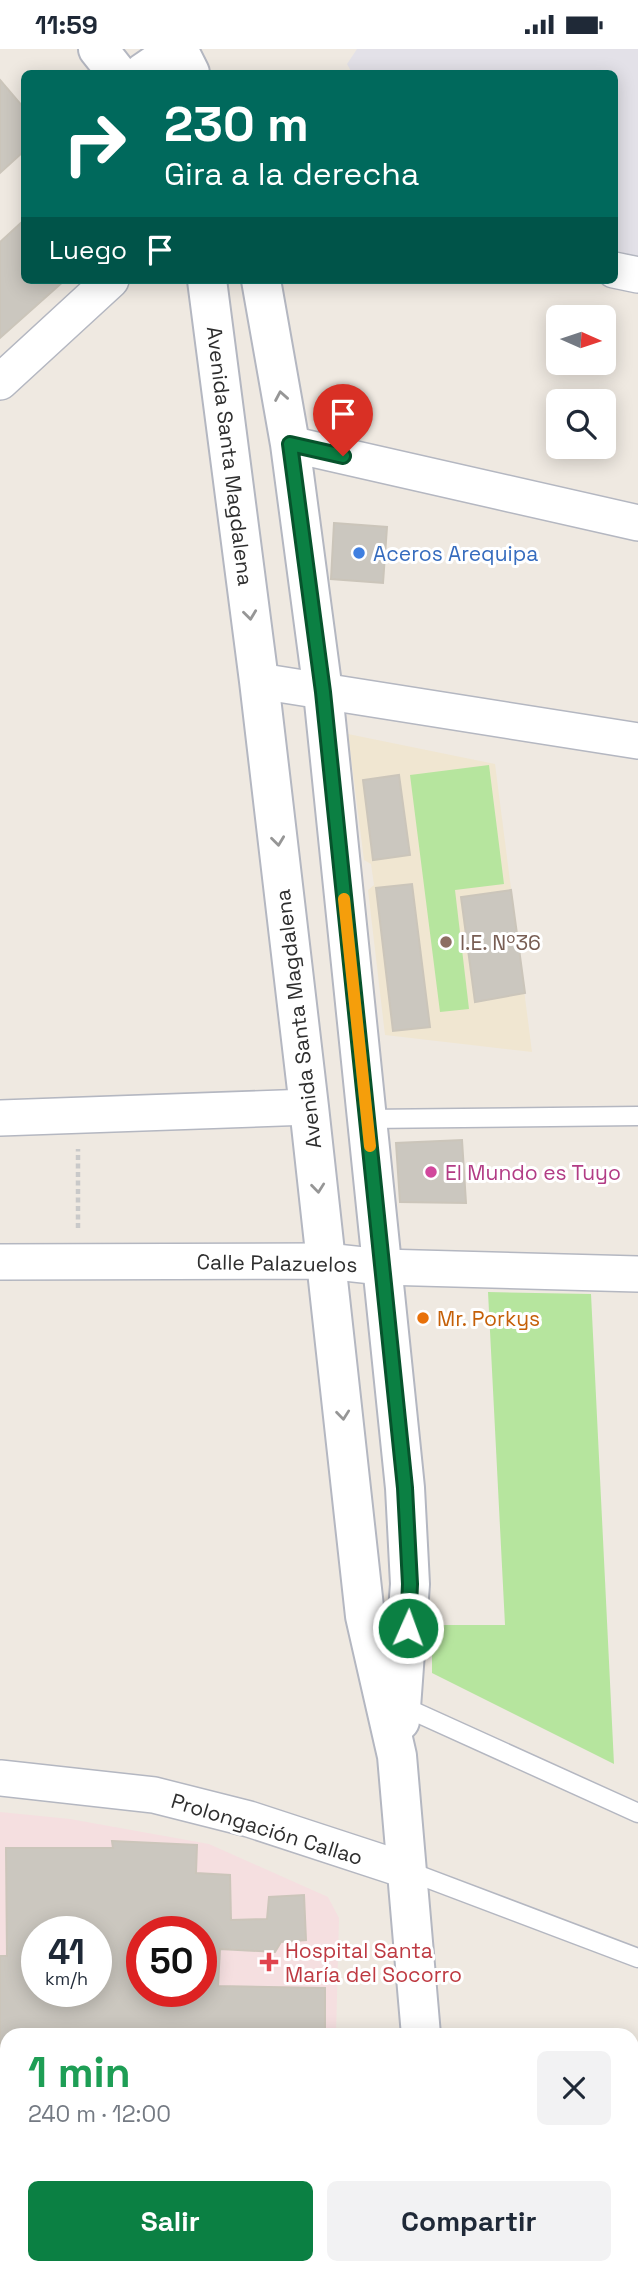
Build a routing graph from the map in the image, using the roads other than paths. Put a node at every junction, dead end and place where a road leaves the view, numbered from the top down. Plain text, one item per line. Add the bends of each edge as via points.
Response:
1 (98, 49) edge
2 (178, 49) edge
3 (115, 70) edge
4 (147, 70) edge
5 (188, 70) edge
6 (618, 271) edge
7 (638, 275) edge
8 (107, 284) edge
9 (208, 284) edge
10 (262, 284) edge
11 (0, 381) edge
12 (290, 444) junction
13 (638, 523) edge
14 (259, 681) junction
15 (323, 692) junction
16 (638, 741) edge
17 (309, 1108) junction
18 (638, 1116) edge
19 (0, 1118) edge
20 (367, 1119) junction
21 (326, 1261) junction
22 (0, 1262) edge
23 (382, 1267) junction
24 (638, 1274) edge
25 (402, 1706) junction
26 (397, 1756) junction
27 (0, 1778) edge
28 (638, 1813) edge
29 (408, 1871) junction
30 (638, 1958) edge
31 (420, 2028) edge

1 - 3 main road
2 - 4 main road
2 - 5 main road
6 - 7 street
8 - 11 street
9 -> 14 main road, Avenida Santa Magdalena
12 -> 10 main road, Avenida Santa Magdalena
12 - 13 street
12 - 15 main road, Avenida Santa Magdalena
14 - 15 street
14 -> 17 main road, Avenida Santa Magdalena
15 - 16 street
15 - 20 main road, Avenida Santa Magdalena
17 - 19 street
17 -> 21 main road, Avenida Santa Magdalena
18 - 20 lane
20 - 23 main road, Avenida Santa Magdalena
21 - 22 street, Calle Palazuelos
21 - 23 street, Calle Palazuelos
21 -> 26 main road, Avenida Santa Magdalena via 365,1616
23 - 24 street, Calle Palazuelos
23 - 25 main road, Avenida Santa Magdalena via 410,1584
25 - 26 main road, Avenida Santa Magdalena
25 - 28 lane
26 - 29 main road, Avenida Santa Magdalena
27 - 29 street, Prolongación Callao via 154,1795 248,1819
29 - 30 lane
29 - 31 main road, Avenida Santa Magdalena

